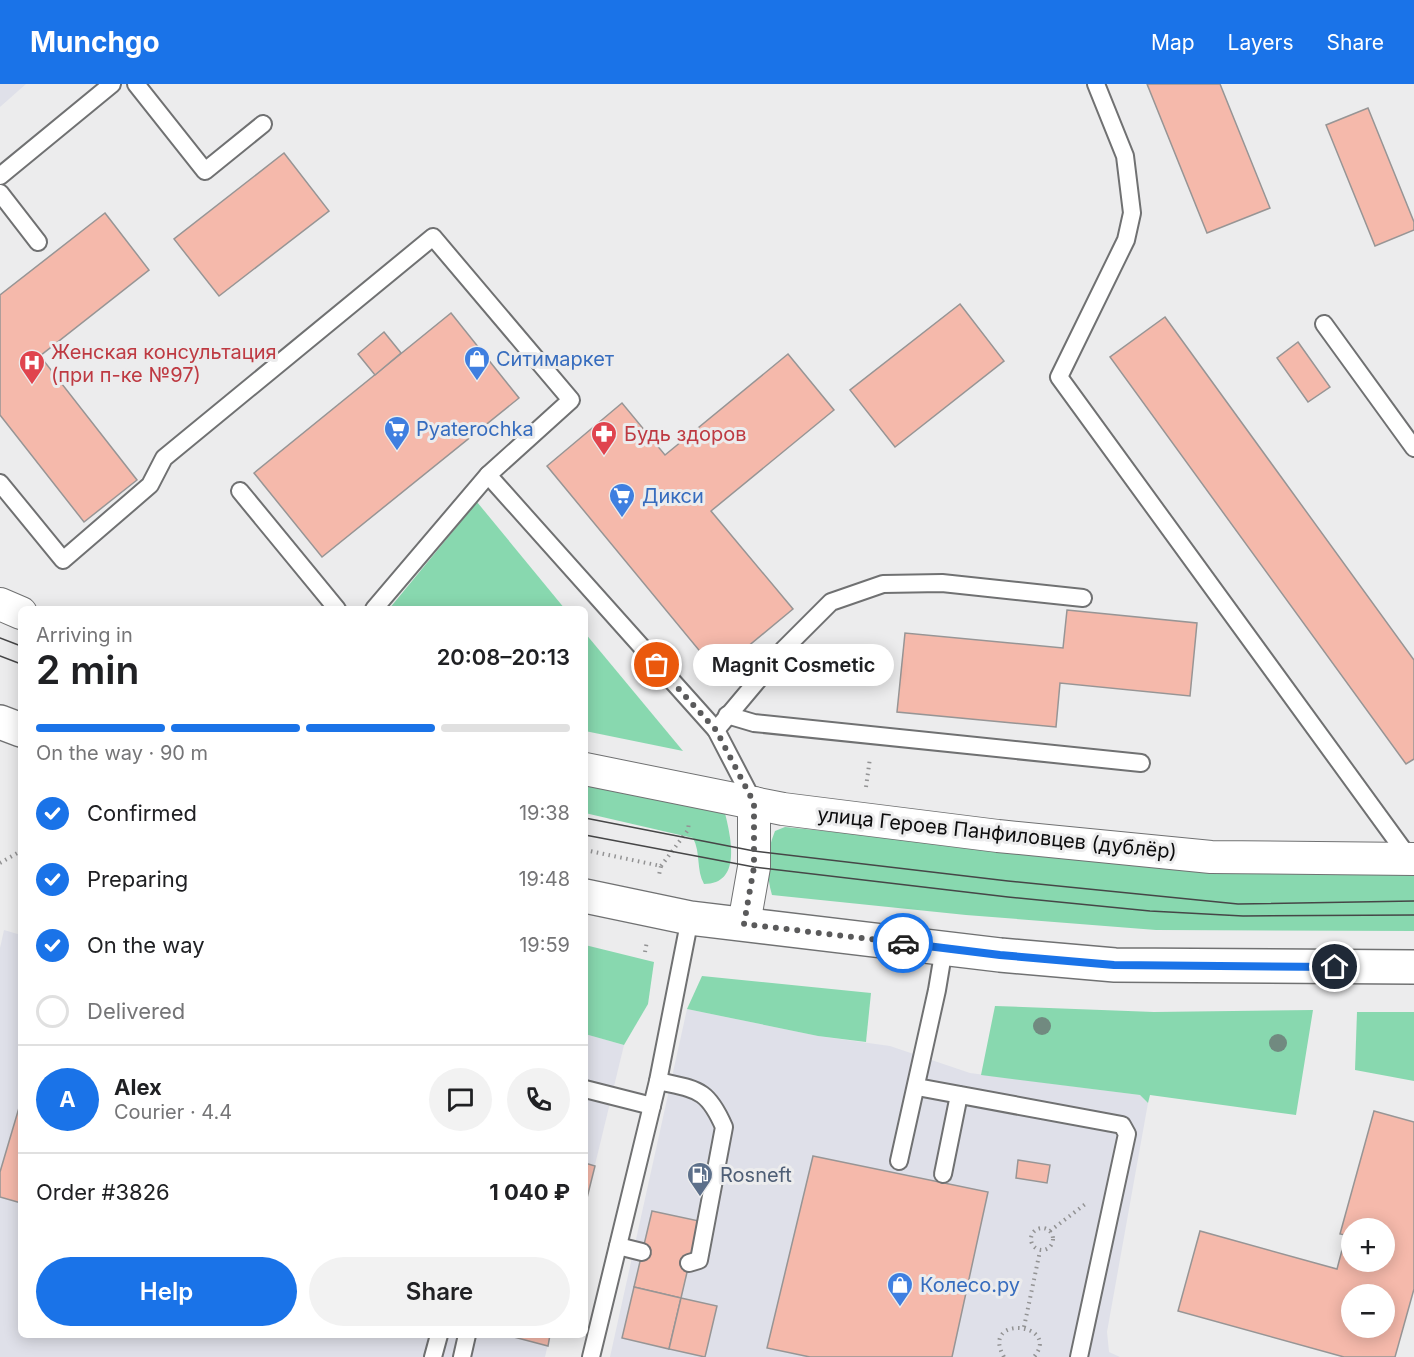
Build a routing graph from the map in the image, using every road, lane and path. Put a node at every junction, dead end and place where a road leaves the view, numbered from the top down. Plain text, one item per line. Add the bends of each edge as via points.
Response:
1 (112, 84) edge
2 (136, 84) edge
3 (1096, 84) edge
4 (263, 124) dead end
5 (0, 176) edge
6 (0, 193) edge
7 (38, 242) dead end
8 (1324, 324) dead end
9 (1414, 448) edge
10 (488, 475) junction
11 (0, 483) edge
12 (240, 491) dead end
13 (1083, 598) dead end
14 (0, 604) edge
15 (335, 606) edge
16 (377, 606) edge
17 (18, 611) edge
18 (727, 715) junction
19 (0, 722) edge
20 (18, 729) edge
21 (716, 730) junction
22 (1141, 763) dead end
23 (588, 770) edge
24 (754, 803) junction
25 (690, 820) dead end
26 (588, 851) edge
27 (18, 853) edge
28 (1412, 860) edge
29 (0, 863) edge
30 (661, 866) junction
31 (659, 875) dead end
32 (588, 897) edge
33 (690, 918) junction
34 (744, 924) junction
35 (944, 948) junction
36 (1414, 967) edge
37 (658, 1081) junction
38 (917, 1087) junction
39 (588, 1090) edge
40 (959, 1095) junction
41 (652, 1106) junction
42 (899, 1161) dead end
43 (943, 1174) dead end
44 (1113, 1189) junction
45 (1050, 1231) junction
46 (618, 1246) junction
47 (642, 1251) dead end
48 (1040, 1251) junction
49 (689, 1263) dead end
50 (1024, 1327) junction
51 (438, 1338) edge
52 (466, 1338) edge
53 (434, 1357) edge
54 (462, 1357) edge
55 (591, 1357) edge
56 (1004, 1357) edge
57 (1034, 1357) edge
58 (1079, 1357) edge

1 - 5 lane
2 - 4 lane via 205,171
3 - 28 lane via 1125,156 1132,213 1126,240 1059,377
6 - 7 lane
8 - 9 lane
10 - 11 lane via 572,400 433,237 164,458 150,485 63,560
10 - 16 lane
10 - 21 lane
12 - 15 lane
13 - 18 lane via 942,583 883,584 831,602
14 - 17 street
18 - 21 lane
18 - 22 lane via 754,723
19 - 20 main road
21 - 24 lane
23 - 24 street, улица Героев Панфиловцев (дублёр)
24 - 28 street, улица Героев Панфиловцев (дублёр) via 987,834 1211,857
24 - 34 street via 754,867
25 - 30 path via 688,830
26 - 30 path
27 - 29 path
30 - 31 path
32 - 33 main road
33 - 34 main road
33 - 37 lane
34 - 35 main road
35 - 36 main road via 1114,965
35 - 38 lane
37 - 41 lane
37 - 49 lane via 699,1091 715,1107 724,1128 699,1260
38 - 40 lane
38 - 42 lane
39 - 41 lane
40 - 43 lane
40 - 44 lane via 1122,1125 1127,1134
41 - 46 lane
44 - 45 path via 1090,1200
44 - 58 lane
45 - 48 path via 1052,1243
45 - 48 path via 1037,1228 1032,1232 1031,1243
46 - 47 lane
46 - 55 lane
48 - 50 path
50 - 56 path via 1006,1332 999,1347
50 - 57 path via 1036,1336
51 - 53 lane
52 - 54 lane

